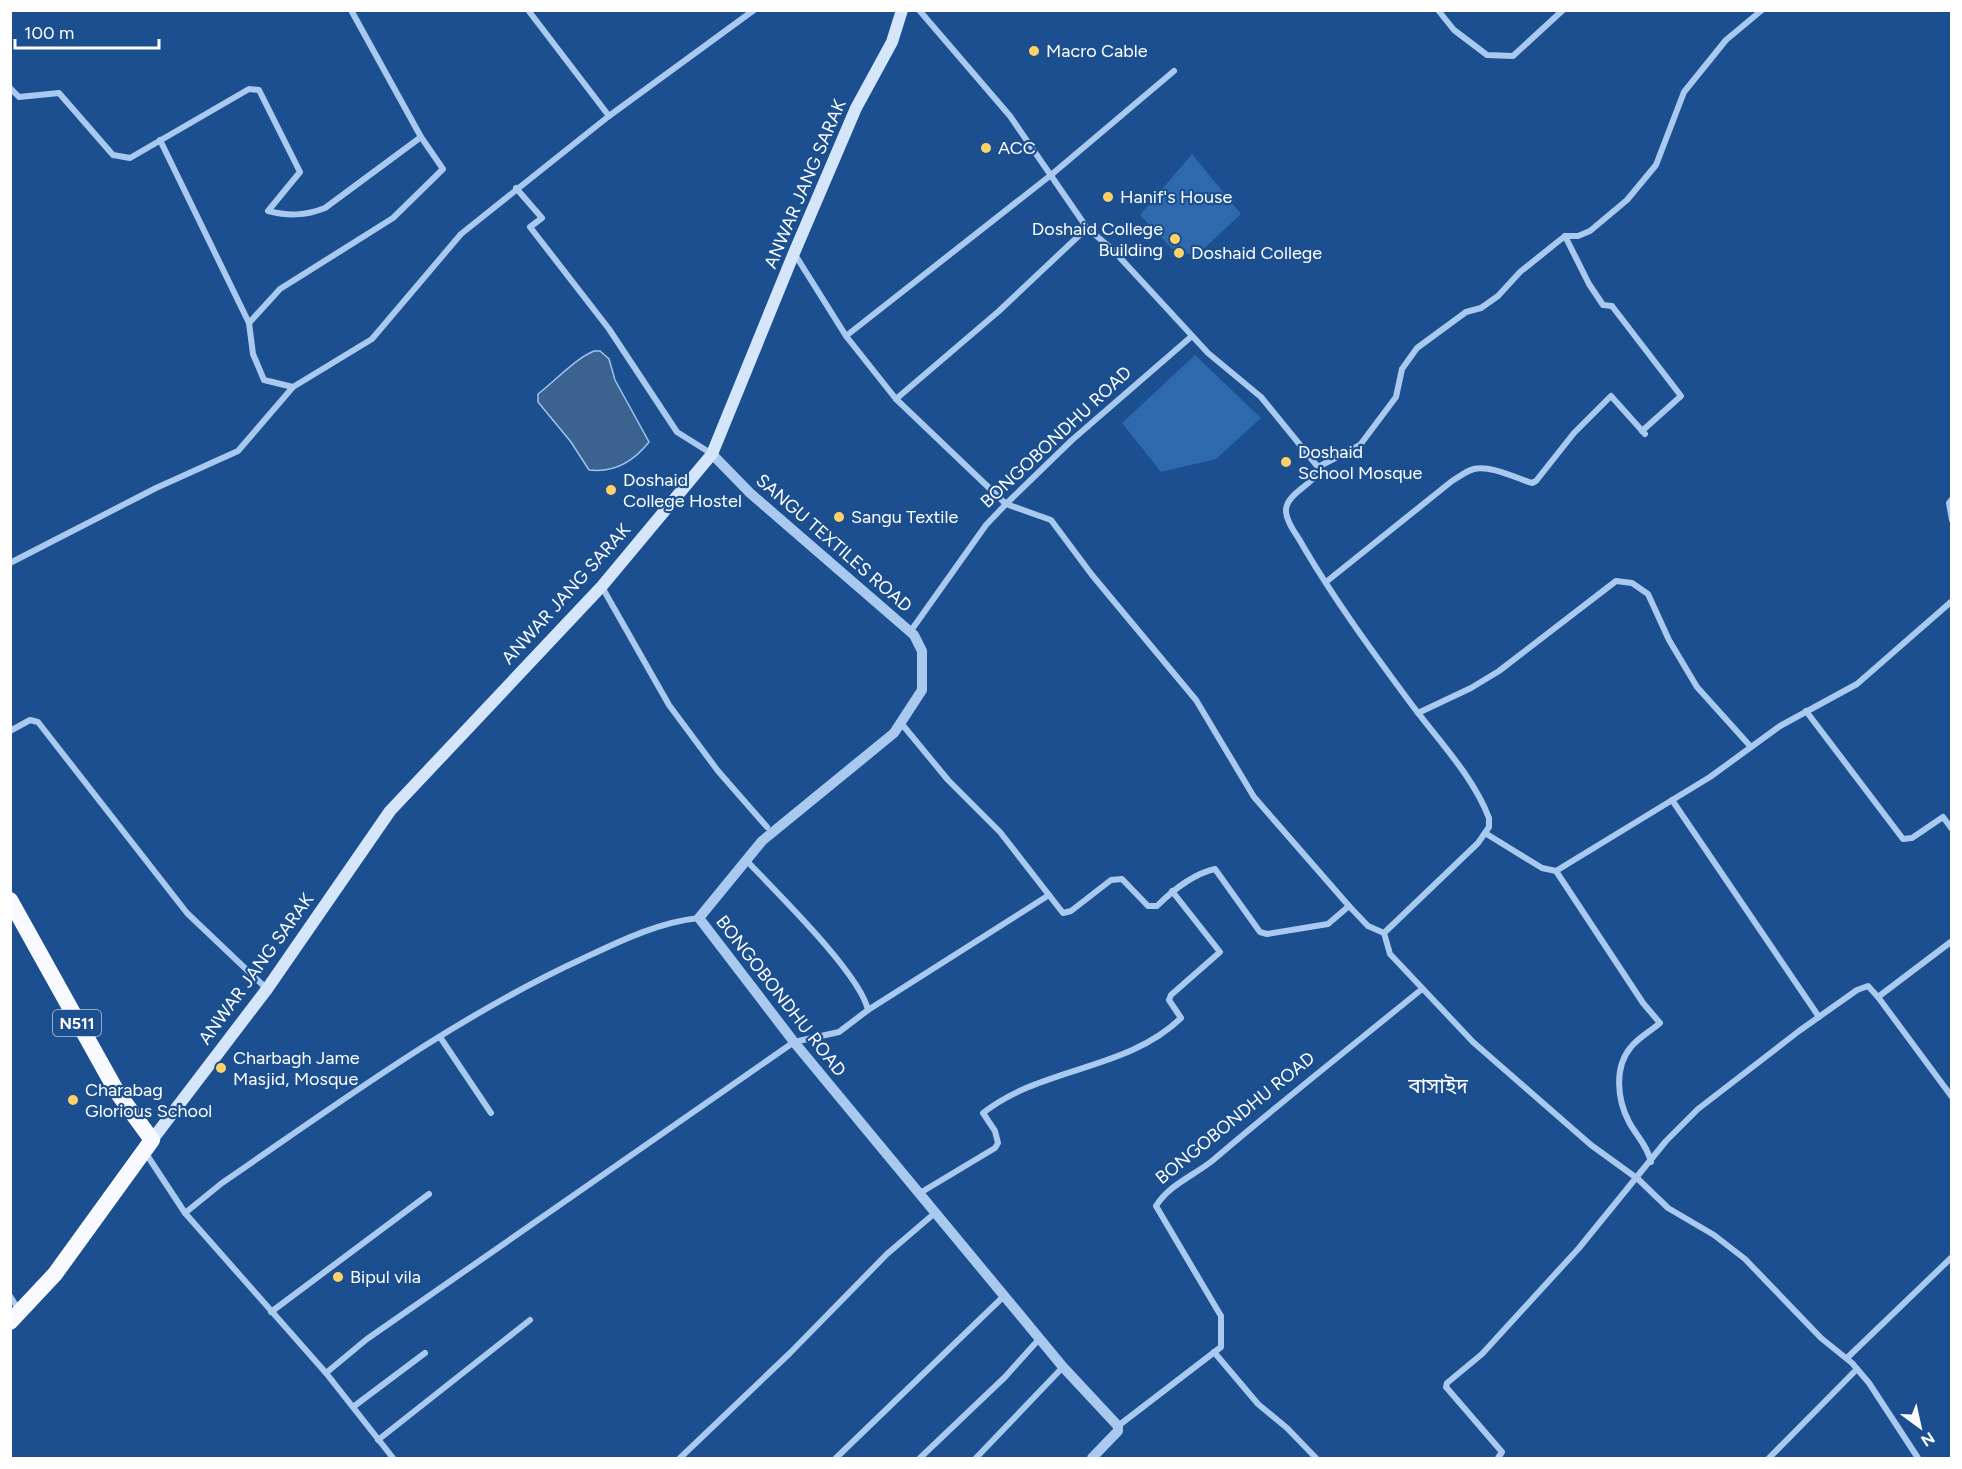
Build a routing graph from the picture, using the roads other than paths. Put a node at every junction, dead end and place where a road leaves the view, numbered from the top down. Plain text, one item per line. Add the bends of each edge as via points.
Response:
1 (351, 10) edge
2 (528, 10) edge
3 (754, 10) edge
4 (902, 10) edge
5 (919, 10) edge
6 (1438, 10) edge
7 (1563, 10) edge
8 (1762, 10) edge
9 (1174, 71) dead end
10 (10, 88) edge
11 (609, 116) junction
12 (421, 137) junction
13 (160, 140) junction
14 (1051, 175) junction
15 (516, 188) junction
16 (1087, 228) junction
17 (1565, 236) junction
18 (794, 253) junction
19 (249, 322) junction
20 (846, 336) junction
21 (1192, 336) junction
22 (293, 387) junction
23 (896, 399) junction
24 (712, 454) junction
25 (1318, 467) junction
26 (1952, 499) edge
27 (1006, 504) junction
28 (1952, 520) edge
29 (10, 563) edge
30 (1326, 582) junction
31 (602, 586) junction
32 (1952, 601) edge
33 (910, 632) junction
34 (1806, 711) junction
35 (1418, 712) junction
36 (901, 723) junction
37 (10, 731) edge
38 (1751, 747) junction
39 (1672, 800) junction
40 (767, 827) dead end
41 (1952, 829) edge
42 (1485, 833) junction
43 (746, 860) junction
44 (1556, 871) junction
45 (1172, 891) junction
46 (1049, 895) junction
47 (10, 900) edge
48 (1349, 906) junction
49 (699, 918) junction
50 (1384, 933) junction
51 (1952, 941) edge
52 (267, 989) junction
53 (1422, 989) junction
54 (1878, 997) junction
55 (868, 1010) junction
56 (1819, 1017) junction
57 (440, 1037) junction
58 (794, 1042) junction
59 (1952, 1097) edge
60 (491, 1113) dead end
61 (148, 1146) junction
62 (1651, 1162) junction
63 (1638, 1179) junction
64 (920, 1193) junction
65 (429, 1194) dead end
66 (936, 1212) junction
67 (185, 1214) junction
68 (1952, 1257) edge
69 (1004, 1296) junction
70 (14, 1310) edge
71 (271, 1312) junction
72 (530, 1320) dead end
73 (1040, 1338) junction
74 (1214, 1352) junction
75 (425, 1353) dead end
76 (1847, 1358) junction
77 (1063, 1367) junction
78 (1857, 1369) junction
79 (326, 1373) junction
80 (353, 1407) junction
81 (1118, 1426) junction
82 (378, 1440) junction
83 (393, 1458) edge
84 (680, 1458) edge
85 (836, 1458) edge
86 (920, 1458) edge
87 (976, 1458) edge
88 (1092, 1458) edge
89 (1316, 1458) edge
90 (1498, 1458) edge
91 (1769, 1458) edge
92 (1918, 1458) edge

1 - 12 street
2 - 11 street
3 - 11 street
4 - 18 main road, ANWAR JANG SARAK via 892,42 856,108
5 - 14 street via 1003,108
6 - 7 street via 1454,30 1487,55 1513,57
8 - 17 street via 1726,40 1684,92 1656,165 1627,200 1605,220 1578,236
9 - 14 street
10 - 13 street via 19,97 58,93 113,155 130,158
11 - 15 street
12 - 13 street via 325,208 310,214 284,215 268,211 300,172 258,90 249,89
12 - 19 street via 443,169 393,218 280,289
13 - 19 street
14 - 16 street
14 - 20 street
15 - 22 street via 461,234 372,339
15 - 24 street via 542,218 530,227 609,328 677,432
16 - 21 street via 1112,249
16 - 23 street via 999,311
17 - 25 street via 1520,272 1498,297 1466,312 1417,348 1402,369 1396,397 1360,445
17 - 30 street via 1603,305 1612,306 1681,396 1644,432 1611,396 1574,433 1536,481 1471,470
18 - 20 street
18 - 24 main road, ANWAR JANG SARAK
19 - 22 street via 253,354 264,380
20 - 23 street
21 - 25 street via 1261,397
21 - 27 street, BONGOBONDHU ROAD via 1072,440
22 - 29 street via 238,452 156,488
23 - 27 street
24 - 31 main road, ANWAR JANG SARAK
24 - 33 street, SANGU TEXTILES ROAD via 750,493
25 - 30 street via 1286,508 1288,519
26 - 28 street
27 - 33 street, BONGOBONDHU ROAD via 986,525
27 - 48 street via 1051,520 1196,700 1254,797
30 - 35 street
31 - 40 street via 669,705 718,771
31 - 52 main road, ANWAR JANG SARAK via 390,811
32 - 34 street via 1857,684
33 - 36 street, BONGOBONDHU ROAD via 922,651 922,690
34 - 38 street
34 - 41 street via 1903,839 1912,838 1943,817
35 - 38 street via 1499,671 1616,581 1632,583 1648,594 1697,687
35 - 42 street via 1485,808 1489,827
36 - 43 street, BONGOBONDHU ROAD via 894,733 762,841
36 - 46 street via 948,780 1000,832
37 - 52 street via 30,720 39,722 187,913
38 - 39 street
39 - 44 street
39 - 56 street
42 - 44 street via 1542,868
42 - 50 street
43 - 49 street, BONGOBONDHU ROAD
43 - 55 street via 817,937 856,986
44 - 62 street via 1642,1003 1660,1023 1630,1048 1620,1065 1619,1090 1628,1120
45 - 46 street via 1157,906 1148,906 1122,879 1111,880 1063,913
45 - 48 street via 1215,869 1260,932 1267,934 1328,924
45 - 64 street via 1220,952 1171,995 1169,1000 1181,1018 1128,1054 1027,1085 990,1107 983,1113 996,1131 995,1148
46 - 55 street
47 - 61 highway, N511
48 - 50 street via 1368,926
49 - 57 street via 678,920 592,954 495,1003
49 - 58 street, BONGOBONDHU ROAD
50 - 53 street via 1390,954
51 - 54 street
52 - 61 main road, ANWAR JANG SARAK
53 - 63 street via 1473,1042 1559,1118
53 - 74 street, BONGOBONDHU ROAD via 1200,1171 1164,1193 1156,1206 1221,1316 1221,1347
54 - 56 street via 1865,985
54 - 59 street
55 - 58 street via 839,1032
56 - 62 street via 1698,1109
57 - 60 street
57 - 67 street via 222,1183
58 - 64 street, BONGOBONDHU ROAD
58 - 79 street via 367,1339
61 - 67 street
61 - 70 highway via 55,1274
62 - 63 street
63 - 76 street via 1668,1208 1745,1259 1821,1338
63 - 90 street via 1482,1354 1447,1383 1447,1391 1502,1452
64 - 66 street, BONGOBONDHU ROAD
65 - 71 street
66 - 69 street, BONGOBONDHU ROAD
66 - 84 street via 886,1254
67 - 71 street
68 - 76 street
69 - 73 street, BONGOBONDHU ROAD
69 - 85 street
71 - 79 street
72 - 82 street
73 - 77 street, BONGOBONDHU ROAD
73 - 86 street
74 - 81 street
74 - 89 street via 1258,1404
75 - 80 street
76 - 78 street
77 - 81 street, BONGOBONDHU ROAD
77 - 87 street
78 - 91 street
78 - 92 street
79 - 80 street
80 - 82 street
81 - 88 street via 1118,1431
82 - 83 street

